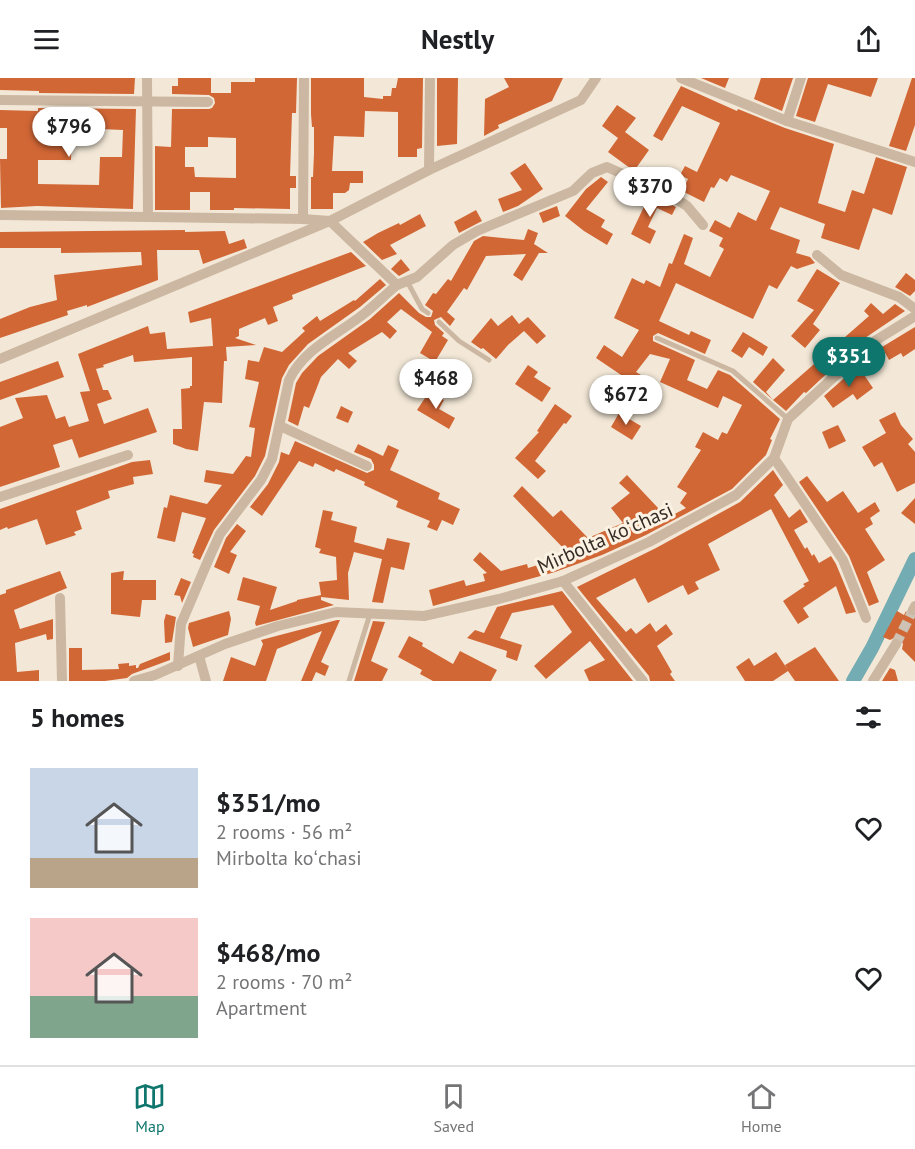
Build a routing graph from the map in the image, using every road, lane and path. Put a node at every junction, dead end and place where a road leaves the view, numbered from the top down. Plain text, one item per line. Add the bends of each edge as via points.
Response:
1 (147, 78) edge
2 (304, 78) edge
3 (430, 78) edge
4 (596, 78) edge
5 (681, 78) edge
6 (801, 78) edge
7 (0, 100) edge
8 (147, 102) junction
9 (208, 102) dead end
10 (787, 120) junction
11 (914, 159) edge
12 (429, 170) junction
13 (0, 215) edge
14 (148, 218) junction
15 (303, 219) junction
16 (330, 221) junction
17 (703, 225) dead end
18 (817, 255) dead end
19 (402, 283) junction
20 (915, 309) edge
21 (428, 313) dead end
22 (915, 316) edge
23 (439, 322) dead end
24 (657, 338) dead end
25 (0, 359) edge
26 (489, 360) dead end
27 (788, 419) junction
28 (280, 426) junction
29 (128, 455) dead end
30 (774, 458) junction
31 (368, 466) dead end
32 (0, 497) edge
33 (563, 581) junction
34 (60, 598) dead end
35 (370, 614) junction
36 (866, 618) dead end
37 (896, 644) tunnel mouth
38 (199, 656) junction
39 (178, 666) junction
40 (62, 681) edge
41 (134, 681) edge
42 (206, 681) edge
43 (349, 681) edge
44 (642, 681) edge
45 (873, 681) edge

1 - 8 street
2 - 15 street
3 - 12 street
4 - 12 street via 581,100
5 - 10 street
6 - 10 street
7 - 8 street
8 - 9 street
8 - 14 street
10 - 11 street
12 - 16 street
13 - 14 street
14 - 15 street
15 - 16 street
16 - 19 street
16 - 25 street
17 - 19 street via 672,196 603,167 573,191 477,231 453,245 417,278
18 - 20 street via 841,275 899,297
19 - 21 lane
19 - 28 street via 308,354 289,380
22 - 27 street, Mirbolta koʻchasi via 870,344
23 - 26 lane via 459,341
24 - 27 lane via 733,371
27 - 30 street, Mirbolta koʻchasi
28 - 31 street
28 - 39 street via 272,459 220,534 197,585 181,624
29 - 32 street
30 - 33 street, Mirbolta koʻchasi via 736,495 649,542
30 - 36 street via 843,560
33 - 35 street, Mirbolta koʻchasi via 424,616
33 - 44 street
34 - 40 street
35 - 38 street, Mirbolta koʻchasi via 336,612 278,626
35 - 43 lane
37 - 45 street
38 - 39 street, Mirbolta koʻchasi
38 - 42 street
39 - 41 street, Mirbolta koʻchasi

